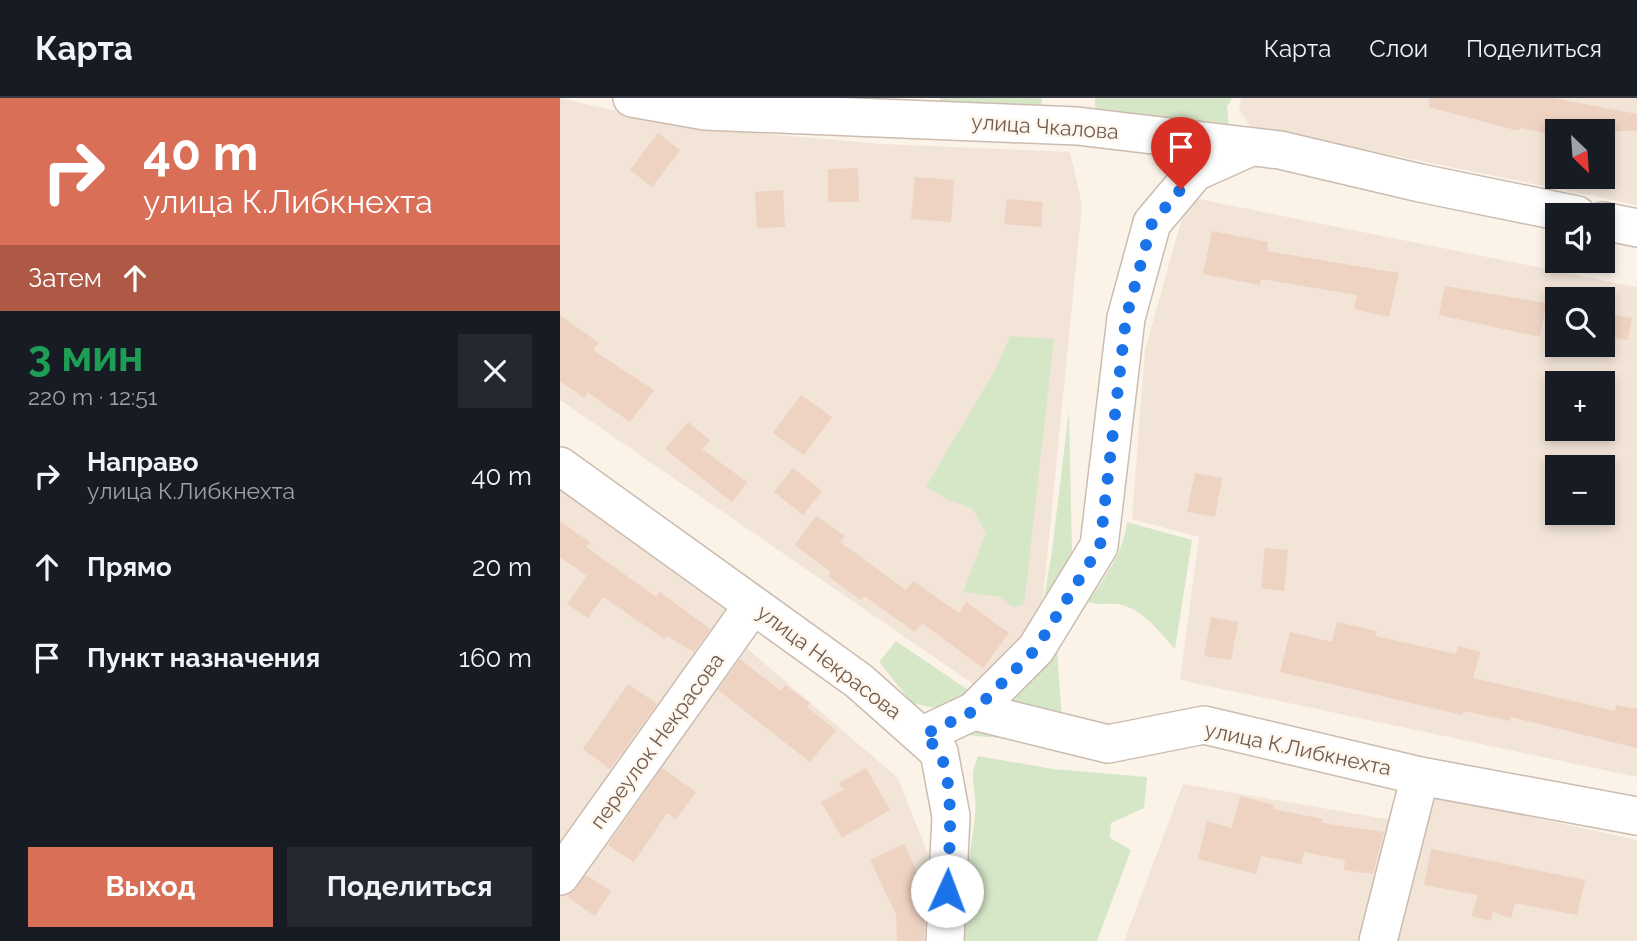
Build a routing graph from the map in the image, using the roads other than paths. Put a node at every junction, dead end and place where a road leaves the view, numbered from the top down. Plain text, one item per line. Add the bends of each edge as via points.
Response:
1 (632, 98) edge
2 (1252, 146) junction
3 (1545, 208) edge
4 (1615, 223) edge
5 (1637, 228) edge
6 (560, 466) edge
7 (753, 605) junction
8 (974, 711) junction
9 (923, 735) junction
10 (1420, 776) junction
11 (1637, 816) edge
12 (560, 876) edge
13 (945, 941) edge
14 (1378, 941) edge

1 - 2 street, улица Чкалова via 705,111 1077,126
2 - 3 street, улица Чкалова
2 - 8 street via 1195,172 1152,223 1126,318 1100,546 1036,649
4 - 5 street
6 - 7 street, улица Некрасова
7 - 9 street, улица Некрасова via 859,681
7 - 12 street, переулок Некрасова
8 - 9 street
8 - 10 street, улица К.Либкнехта via 1108,744 1204,725
9 - 13 street, улица Некрасова via 939,752 951,816
10 - 11 street, улица К.Либкнехта
10 - 14 street

